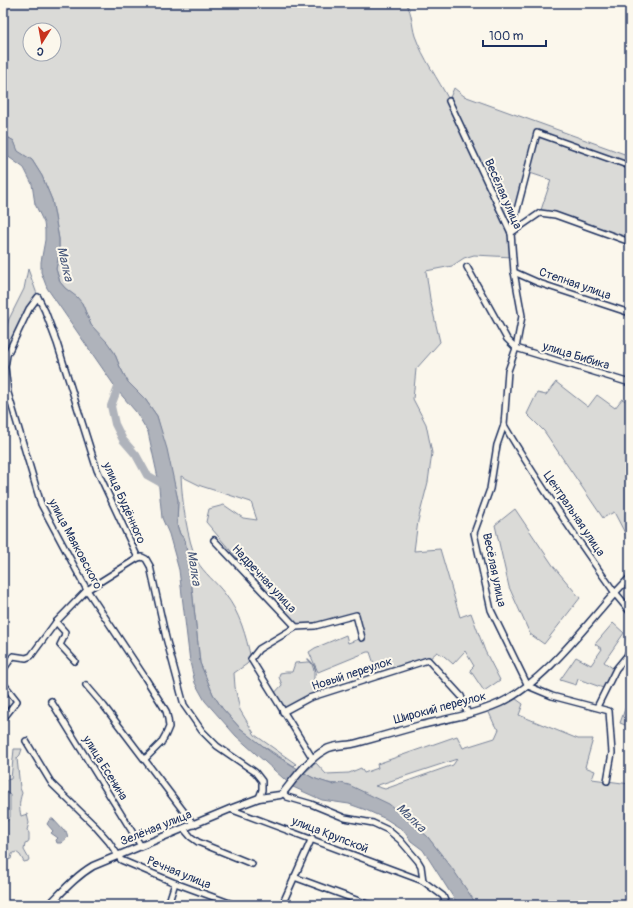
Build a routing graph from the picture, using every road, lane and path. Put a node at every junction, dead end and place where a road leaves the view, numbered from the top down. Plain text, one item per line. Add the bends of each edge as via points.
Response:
1 (449, 100) dead end
2 (630, 166) edge
3 (511, 232) junction
4 (630, 242) edge
5 (467, 266) dead end
6 (514, 272) junction
7 (38, 297) joint
8 (630, 313) edge
9 (516, 348) junction
10 (630, 383) edge
11 (6, 393) edge
12 (504, 425) junction
13 (214, 540) dead end
14 (138, 558) junction
15 (630, 577) edge
16 (87, 590) junction
17 (615, 593) junction
18 (630, 611) edge
19 (56, 622) junction
20 (296, 628) junction
21 (362, 638) dead end
22 (630, 652) edge
23 (75, 662) dead end
24 (3, 670) edge
25 (3, 684) edge
26 (86, 685) dead end
27 (528, 686) junction
28 (51, 701) dead end
29 (597, 707) junction
30 (283, 712) junction
31 (468, 714) junction
32 (3, 719) edge
33 (26, 741) dead end
34 (313, 759) junction
35 (145, 760) junction
36 (607, 781) dead end
37 (283, 793) junction
38 (259, 798) junction
39 (230, 808) junction
40 (194, 825) junction
41 (184, 829) junction
42 (312, 838) junction
43 (141, 846) junction
44 (118, 856) junction
45 (252, 864) dead end
46 (294, 877) junction
47 (423, 881) junction
48 (175, 883) junction
49 (447, 904) edge
50 (49, 905) edge
51 (168, 905) edge
52 (235, 905) edge
53 (282, 905) edge
54 (370, 905) edge

1 - 3 street, Весёлая улица
2 - 3 street via 537,133
3 - 4 street via 540,213 555,215
3 - 6 street, Весёлая улица
5 - 9 street via 507,339
6 - 8 street, Степная улица via 539,283
6 - 9 street, Весёлая улица via 522,316
7 - 11 street, улица Маяковского via 7,355
7 - 14 street, улица Будённого via 46,311 57,343 97,470
9 - 10 street, улица Бибика
9 - 12 street, Весёлая улица via 508,371
11 - 16 street, улица Маяковского via 41,504
12 - 17 street, Центральная улица via 553,504
12 - 27 street, Весёлая улица via 497,445 490,489 474,533 491,610
13 - 20 street, Надречная улица
14 - 16 street
14 - 38 street, улица Будённого via 146,559 150,566 184,705 202,731 217,746 255,772 262,781
15 - 17 street, Широкий переулок
16 - 19 street
16 - 35 street, улица Маяковского via 166,712 169,727 166,734
17 - 18 street, Центральная улица
17 - 27 street, Широкий переулок via 562,654
19 - 23 street via 65,632 60,645
19 - 24 street via 31,656 13,656
20 - 21 street via 315,626 356,615
20 - 30 street, Надречная улица via 259,649 251,659
22 - 29 street via 616,669
25 - 32 street via 17,701
26 - 35 street
27 - 29 street via 552,696
27 - 31 street, Широкий переулок via 500,703
28 - 43 street, улица Есенина
29 - 36 street via 609,711 612,753
30 - 31 street, Новый переулок via 310,698 428,660 460,696
30 - 34 street, Надречная улица
31 - 34 street, Широкий переулок via 326,749
33 - 44 street via 52,784 95,826
34 - 37 street, Широкий переулок
35 - 40 street
37 - 38 street, Зелёная улица
37 - 47 street via 286,797 344,818 373,823 388,830 418,861
38 - 39 street, Зелёная улица
39 - 40 street, Зелёная улица
39 - 42 street, улица Крупской
40 - 41 street, Зелёная улица
41 - 43 street, Зелёная улица
41 - 45 street via 198,842
42 - 46 street
42 - 47 street, улица Крупской
43 - 44 street, Зелёная улица
44 - 48 street, Речная улица via 121,860
44 - 50 street, Зелёная улица via 82,872
46 - 53 street
46 - 54 street
47 - 49 street, улица Крупской via 443,896
48 - 51 street
48 - 52 street, Речная улица

